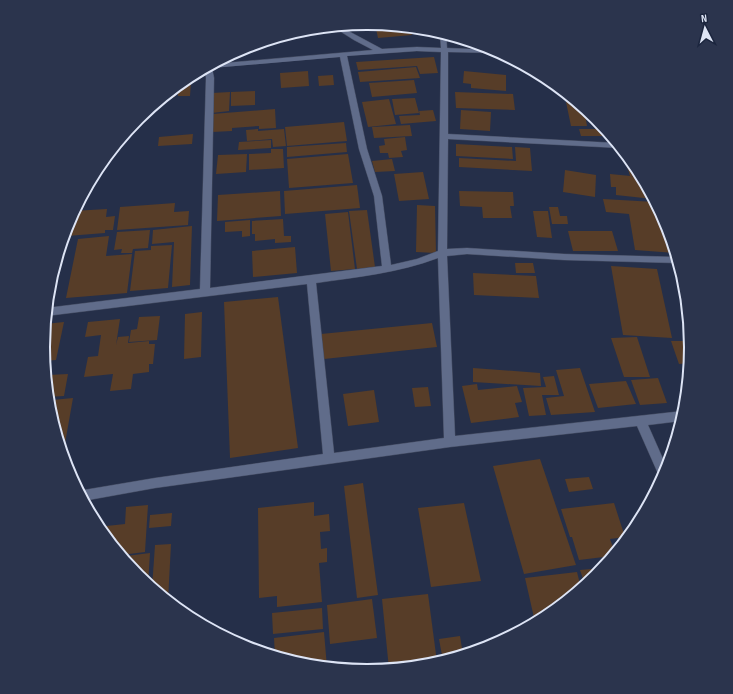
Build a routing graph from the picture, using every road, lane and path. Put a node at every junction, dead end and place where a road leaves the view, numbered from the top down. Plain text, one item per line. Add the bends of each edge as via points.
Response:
1 (343, 31) edge
2 (443, 40) edge
3 (382, 51) junction
4 (444, 51) junction
5 (481, 52) edge
6 (343, 54) junction
7 (222, 65) edge
8 (209, 71) edge
9 (444, 136) junction
10 (611, 146) edge
11 (442, 254) junction
12 (671, 260) edge
13 (387, 268) junction
14 (311, 280) junction
15 (205, 293) junction
16 (51, 311) edge
17 (675, 417) edge
18 (640, 420) junction
19 (450, 442) junction
20 (329, 460) junction
21 (660, 465) edge
22 (86, 495) edge

1 - 3 street
2 - 4 street
3 - 4 street
3 - 6 street
4 - 5 street
4 - 9 street
6 - 7 street
6 - 13 street via 363,149 378,196
8 - 15 street
9 - 10 street
9 - 11 street
11 - 12 street via 467,251
11 - 13 street
11 - 19 street
13 - 14 street
14 - 15 street
14 - 20 street
15 - 16 street
17 - 18 street
18 - 19 street
18 - 21 street
19 - 20 street
20 - 22 street via 155,483

